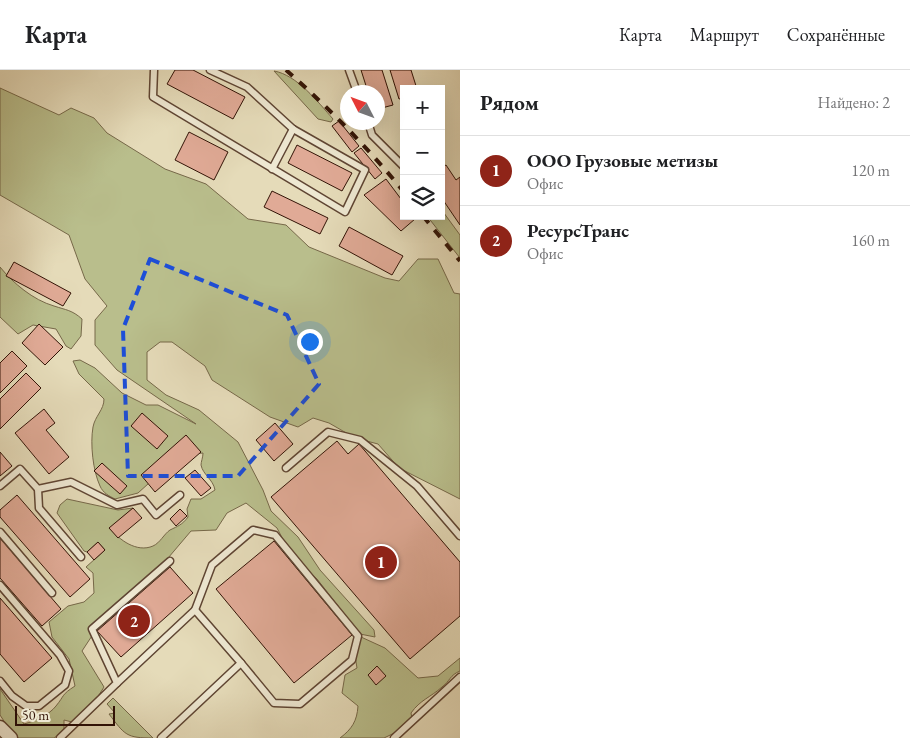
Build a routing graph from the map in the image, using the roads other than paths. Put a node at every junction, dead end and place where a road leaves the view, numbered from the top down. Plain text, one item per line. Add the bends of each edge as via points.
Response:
1 (153, 70) edge
2 (210, 70) edge
3 (348, 70) edge
4 (354, 85) edge
5 (293, 129) junction
6 (370, 130) edge
7 (400, 163) edge
8 (272, 169) junction
9 (286, 468) dead end
10 (0, 486) edge
11 (38, 488) junction
12 (180, 495) dead end
13 (0, 532) edge
14 (460, 536) edge
15 (82, 557) dead end
16 (170, 561) dead end
17 (0, 585) edge
18 (52, 593) dead end
19 (195, 610) junction
20 (241, 663) junction
21 (460, 677) edge
22 (0, 681) edge
23 (117, 683) junction
24 (0, 727) edge
25 (11, 738) edge
26 (60, 738) edge
27 (161, 738) edge
28 (394, 738) edge

1 - 8 lane via 153,97
2 - 5 lane via 247,87
3 - 4 lane
5 - 8 lane
5 - 8 lane via 365,170 345,212
6 - 7 lane
9 - 14 lane via 328,432 360,440 417,486
10 - 11 lane via 20,469
11 - 12 lane via 71,482 117,505 143,499 156,515
11 - 15 lane via 39,508
13 - 18 lane
16 - 23 lane via 92,629
17 - 22 lane via 60,655 68,671 65,685 39,706 26,706
19 - 20 lane
19 - 20 lane via 212,565 253,530 275,535 358,636 352,660 300,704 274,703
19 - 23 lane
20 - 27 lane
21 - 28 lane
23 - 26 lane
24 - 25 street

